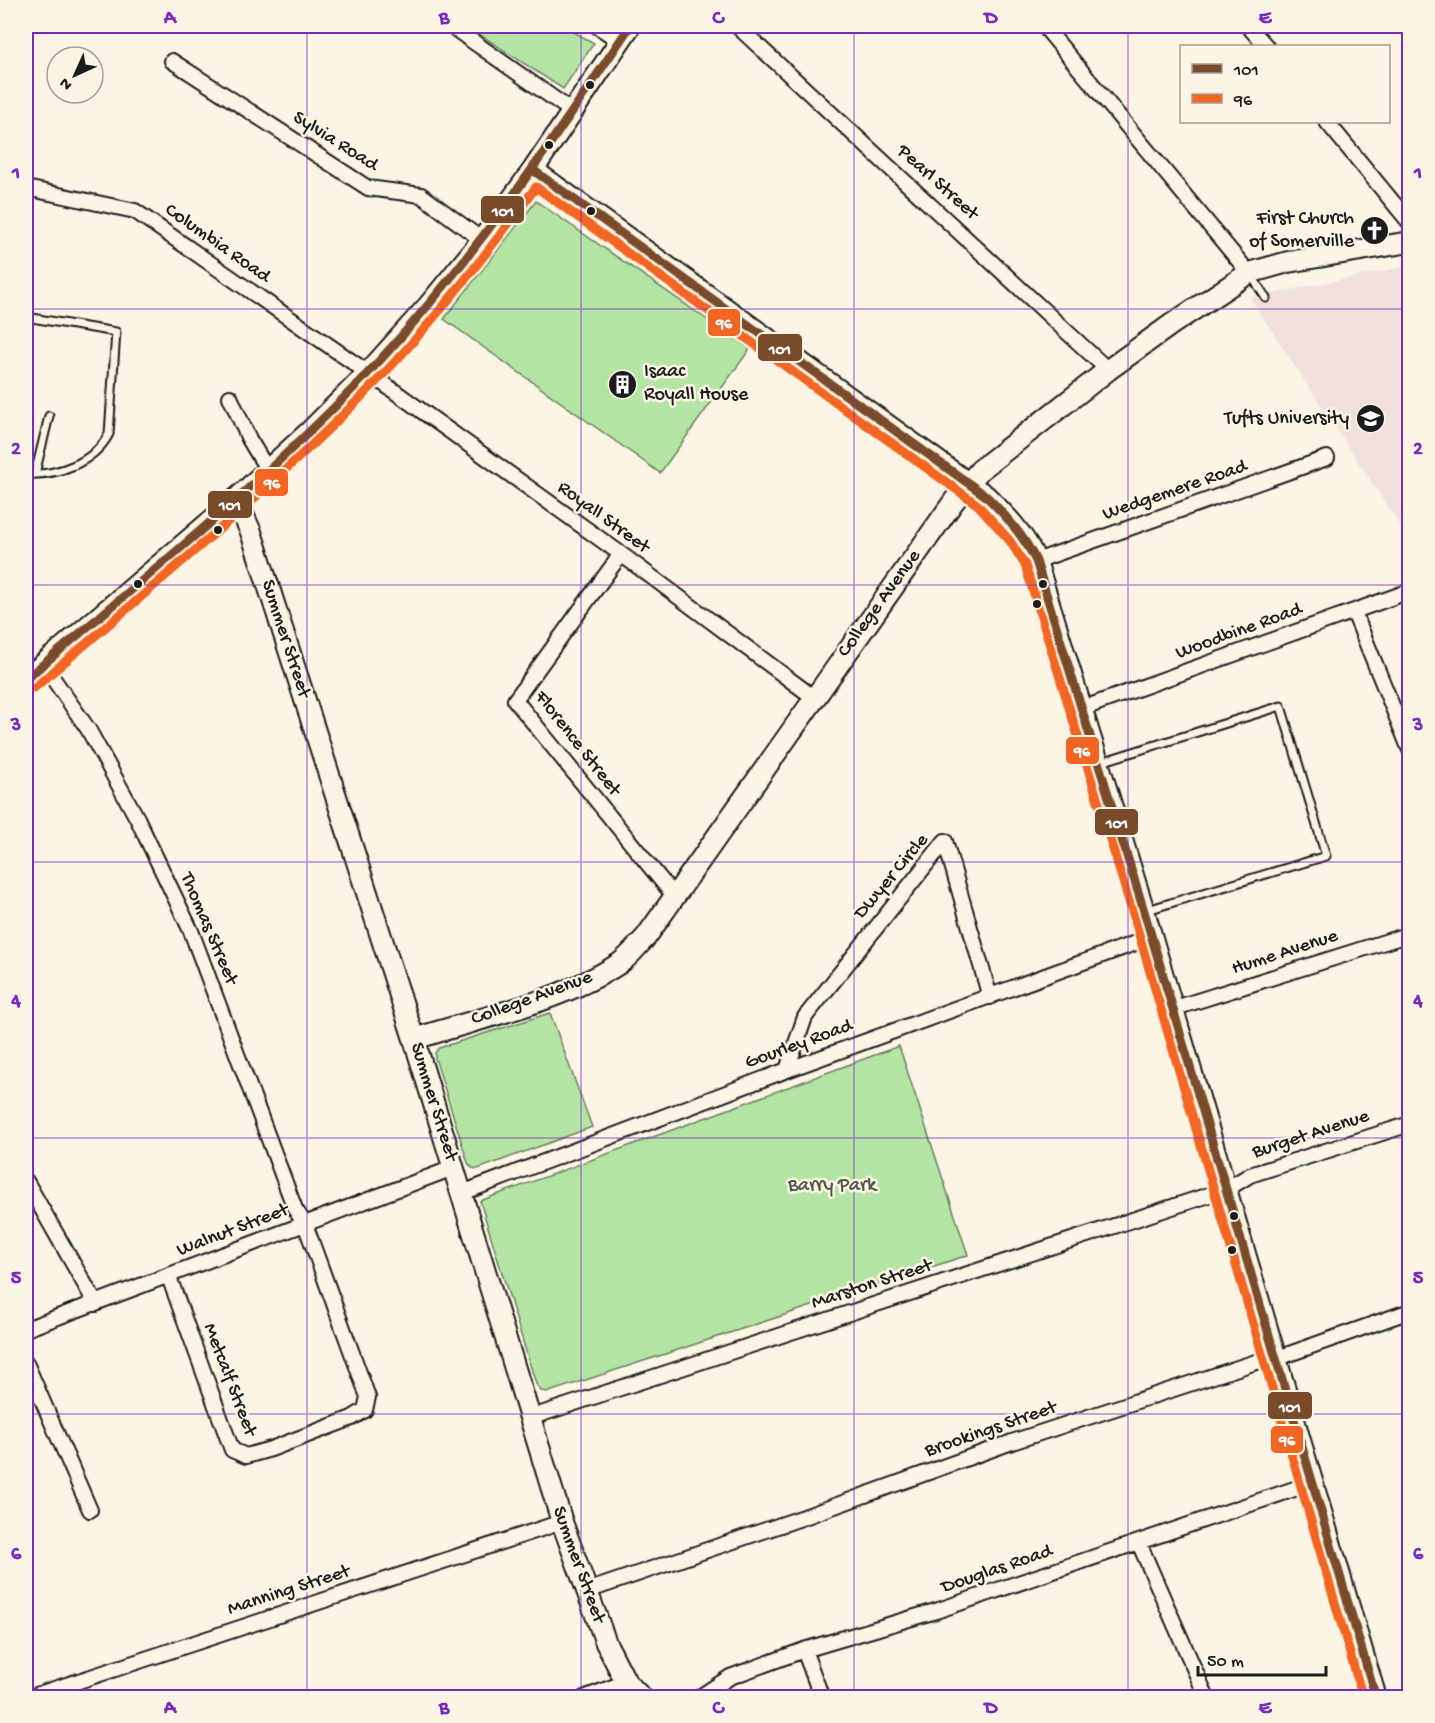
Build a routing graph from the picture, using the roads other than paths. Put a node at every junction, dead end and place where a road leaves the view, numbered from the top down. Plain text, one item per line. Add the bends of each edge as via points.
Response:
1 (450, 26) edge
2 (597, 26) edge
3 (737, 26) edge
4 (1044, 26) edge
5 (1248, 26) edge
6 (625, 33) edge
7 (1265, 45) edge
8 (172, 61) dead end
9 (573, 112) junction
10 (1328, 123) edge
11 (533, 170) junction
12 (26, 188) edge
13 (1410, 223) edge
14 (482, 240) junction
15 (1410, 242) edge
16 (1249, 273) junction
17 (1266, 298) dead end
18 (26, 317) edge
19 (1108, 370) junction
20 (368, 373) junction
21 (230, 397) dead end
22 (49, 416) dead end
23 (1328, 458) dead end
24 (267, 469) junction
25 (26, 474) edge
26 (35, 474) junction
27 (969, 484) junction
28 (236, 499) junction
29 (621, 555) junction
30 (1035, 561) junction
31 (1410, 591) edge
32 (1354, 612) junction
33 (43, 664) junction
34 (26, 679) edge
35 (813, 697) junction
36 (1081, 709) junction
37 (1410, 750) edge
38 (1098, 763) junction
39 (674, 896) junction
40 (1144, 911) junction
41 (1410, 934) edge
42 (1152, 937) junction
43 (990, 997) junction
44 (1172, 1009) junction
45 (414, 1040) junction
46 (788, 1070) junction
47 (1410, 1124) edge
48 (453, 1168) junction
49 (26, 1181) edge
50 (1227, 1189) junction
51 (462, 1193) junction
52 (305, 1224) junction
53 (169, 1277) junction
54 (96, 1304) junction
55 (1410, 1311) edge
56 (26, 1329) edge
57 (1275, 1359) junction
58 (26, 1363) edge
59 (529, 1418) junction
60 (1312, 1483) junction
61 (90, 1510) dead end
62 (562, 1522) junction
63 (1139, 1543) junction
64 (587, 1591) junction
65 (804, 1650) junction
66 (626, 1682) junction
67 (27, 1698) edge
68 (584, 1698) edge
69 (642, 1698) edge
70 (698, 1698) edge
71 (822, 1698) edge
72 (1208, 1698) edge
73 (1376, 1698) edge

1 - 9 street
2 - 6 street
3 - 19 street, Pearl Street
4 - 16 street
5 - 7 street
6 - 9 street
8 - 14 street, Sylvia Road via 368,188 421,195
9 - 11 street
10 - 13 street
11 - 14 street
11 - 27 street
12 - 20 street, Columbia Road via 135,211
14 - 20 street
15 - 16 street, College Avenue via 1288,262
16 - 17 lane
16 - 19 street, College Avenue
18 - 26 lane via 116,332 109,434 104,444 74,465
19 - 27 street, College Avenue via 981,470
20 - 24 street
20 - 29 street, Royall Street
21 - 24 street
22 - 26 lane
23 - 30 street, Wedgemere Road
24 - 28 street
25 - 26 lane
27 - 30 street via 1015,525
27 - 35 street, College Avenue
28 - 33 street
28 - 45 street, Summer Street
29 - 35 street, Royall Street
29 - 39 street, Florence Street via 515,700
30 - 36 street
31 - 32 street, Woodbine Road
32 - 36 street, Woodbine Road
32 - 37 street
33 - 34 street
33 - 52 street, Thomas Street via 88,729 137,818 191,932 295,1209
35 - 39 street, College Avenue
36 - 38 street
38 - 40 street
38 - 40 lane via 1281,706 1326,856
39 - 45 street, College Avenue via 646,937 622,961 593,979 544,999
40 - 42 street
41 - 44 street, Hume Avenue
42 - 43 street, Gourley Road
42 - 44 street
43 - 46 street, Gourley Road
43 - 46 street, Dwyer Circle via 945,841 805,1017
44 - 50 street
45 - 48 street, Summer Street
46 - 51 street, Gourley Road
47 - 50 street, Burget Avenue via 1250,1174
48 - 51 street, Summer Street
48 - 52 street, Walnut Street
49 - 54 street
50 - 57 street
50 - 59 street, Marston Street
51 - 59 street, Summer Street
52 - 53 street, Walnut Street
52 - 53 street, Metcalf Street via 368,1397 365,1410 352,1418 246,1456 232,1450
53 - 54 street, Walnut Street
54 - 56 street, Walnut Street
55 - 57 street, Brookings Street
57 - 60 street
57 - 64 street, Brookings Street via 1012,1442
58 - 61 street
59 - 62 street, Summer Street
60 - 63 street, Douglas Road
60 - 73 street
62 - 64 street, Summer Street
62 - 67 street, Manning Street
63 - 65 street, Douglas Road
63 - 72 street
64 - 66 street, Summer Street via 606,1643
65 - 70 street, Douglas Road via 730,1677
65 - 71 street
66 - 68 street
66 - 69 street, Summer Street

